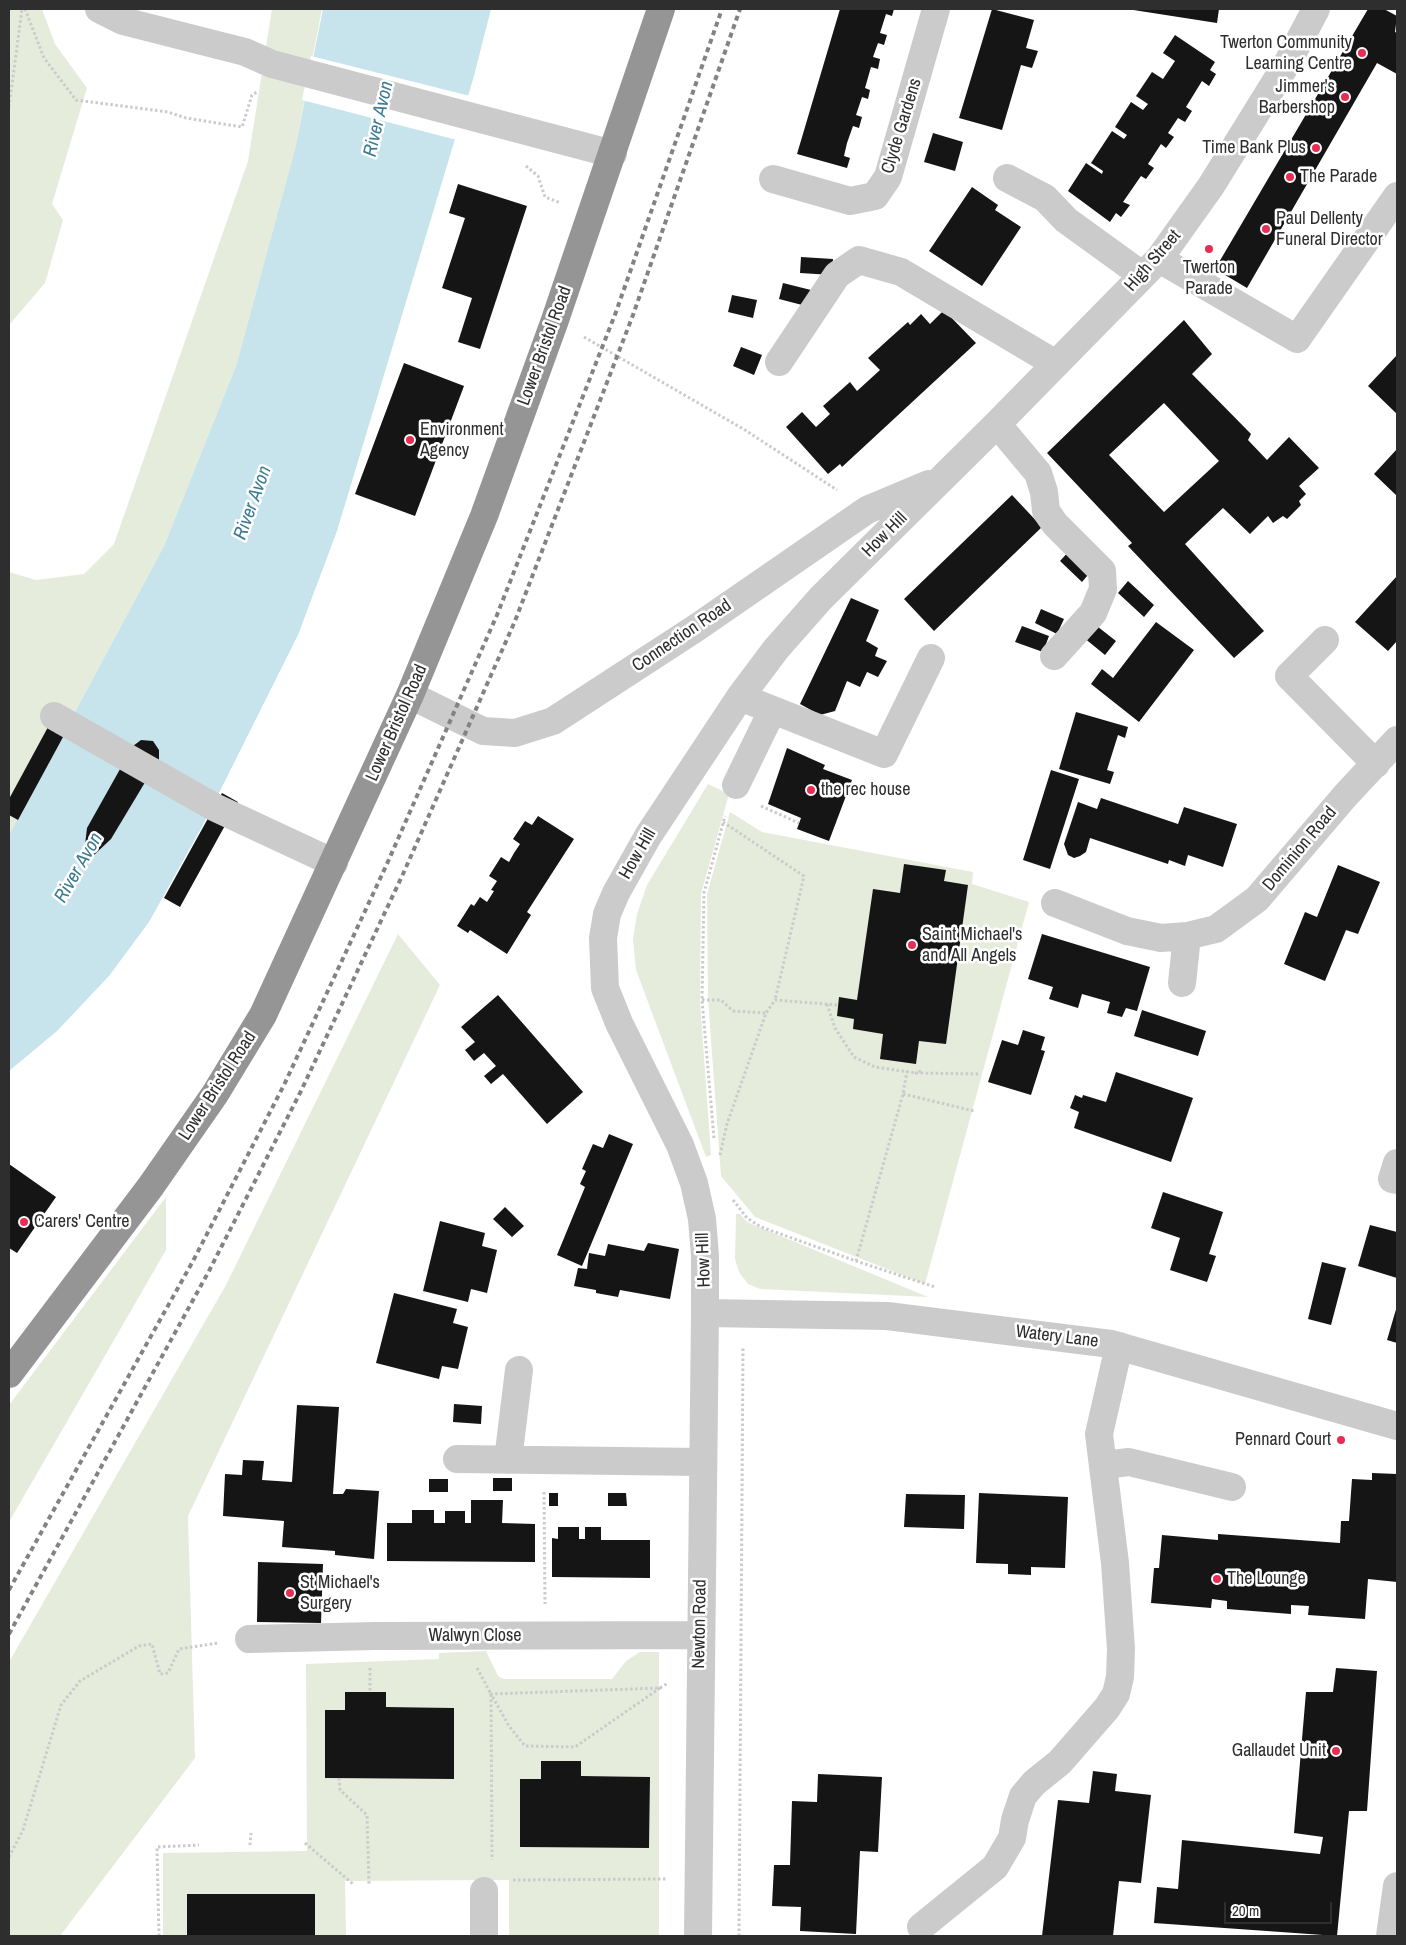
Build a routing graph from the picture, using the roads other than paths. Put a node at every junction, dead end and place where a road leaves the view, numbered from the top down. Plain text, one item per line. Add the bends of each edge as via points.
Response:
1 (99, 9) edge
2 (661, 9) edge
3 (936, 9) edge
4 (1310, 11) edge
5 (613, 154) junction
6 (1007, 178) dead end
7 (772, 179) dead end
8 (1397, 196) edge
9 (1151, 267) junction
10 (778, 362) dead end
11 (1056, 364) junction
12 (997, 424) junction
13 (944, 477) junction
14 (1325, 640) dead end
15 (1054, 656) dead end
16 (931, 658) dead end
17 (410, 695) junction
18 (740, 697) junction
19 (772, 711) junction
20 (54, 716) dead end
21 (1397, 740) edge
22 (1376, 764) junction
23 (736, 785) road end
24 (334, 863) junction
25 (1055, 903) dead end
26 (1187, 936) junction
27 (1182, 983) dead end
28 (1397, 1163) edge
29 (1397, 1180) edge
30 (705, 1313) junction
31 (1119, 1346) junction
32 (519, 1370) dead end
33 (9, 1374) edge
34 (1397, 1426) edge
35 (457, 1459) dead end
36 (508, 1460) junction
37 (702, 1462) junction
38 (1103, 1464) junction
39 (1232, 1487) dead end
40 (701, 1635) junction
41 (249, 1639) road end
42 (1397, 1886) edge
43 (484, 1891) dead end
44 (921, 1927) dead end
45 (484, 1936) edge
46 (698, 1936) edge
47 (1390, 1936) edge

1 - 5 street via 123,21 244,52 272,64
2 - 5 highway, Lower Bristol Road
3 - 7 street, Clyde Gardens via 888,177 875,196 850,201
4 - 9 street, High Street via 1289,60 1212,186
5 - 17 highway, Lower Bristol Road via 484,516
6 - 9 street via 1045,198 1066,220
8 - 9 street via 1298,339
9 - 11 street, High Street
10 - 11 street via 837,275 859,260 901,272
11 - 12 street, High Street
12 - 13 street, High Street
12 - 15 street via 1038,473 1046,511 1054,524 1102,571 1103,589 1093,613
13 - 17 street, Connection Road via 867,510 696,628 553,721 515,733 484,731
13 - 18 street, How Hill via 821,598 776,649
14 - 22 street via 1289,676
16 - 19 street via 884,754
17 - 24 highway, Lower Bristol Road
18 - 19 street
18 - 30 street, How Hill via 648,836 616,893 607,914 603,938 605,988 680,1146 694,1183 702,1219
19 - 23 street
20 - 24 street via 230,814
21 - 22 street, Dominion Road
22 - 26 street, Dominion Road via 1257,899 1216,929
24 - 33 highway, Lower Bristol Road via 263,1015 215,1094 151,1186
25 - 26 street, Dominion Road via 1128,930 1162,938
26 - 27 street
28 - 29 street via 1392,1179
30 - 31 street, Watery Lane via 887,1316
30 - 37 street, Newton Road
31 - 34 street, Watery Lane
31 - 38 street via 1099,1434
32 - 36 street
35 - 36 street
36 - 37 street
37 - 40 street, Newton Road
38 - 39 street via 1129,1462
38 - 44 street via 1121,1649 1116,1694 1060,1762 1023,1796 1014,1820 1012,1838 995,1867
40 - 41 street, Walwyn Close
40 - 46 street, Newton Road
42 - 47 street
43 - 45 street

